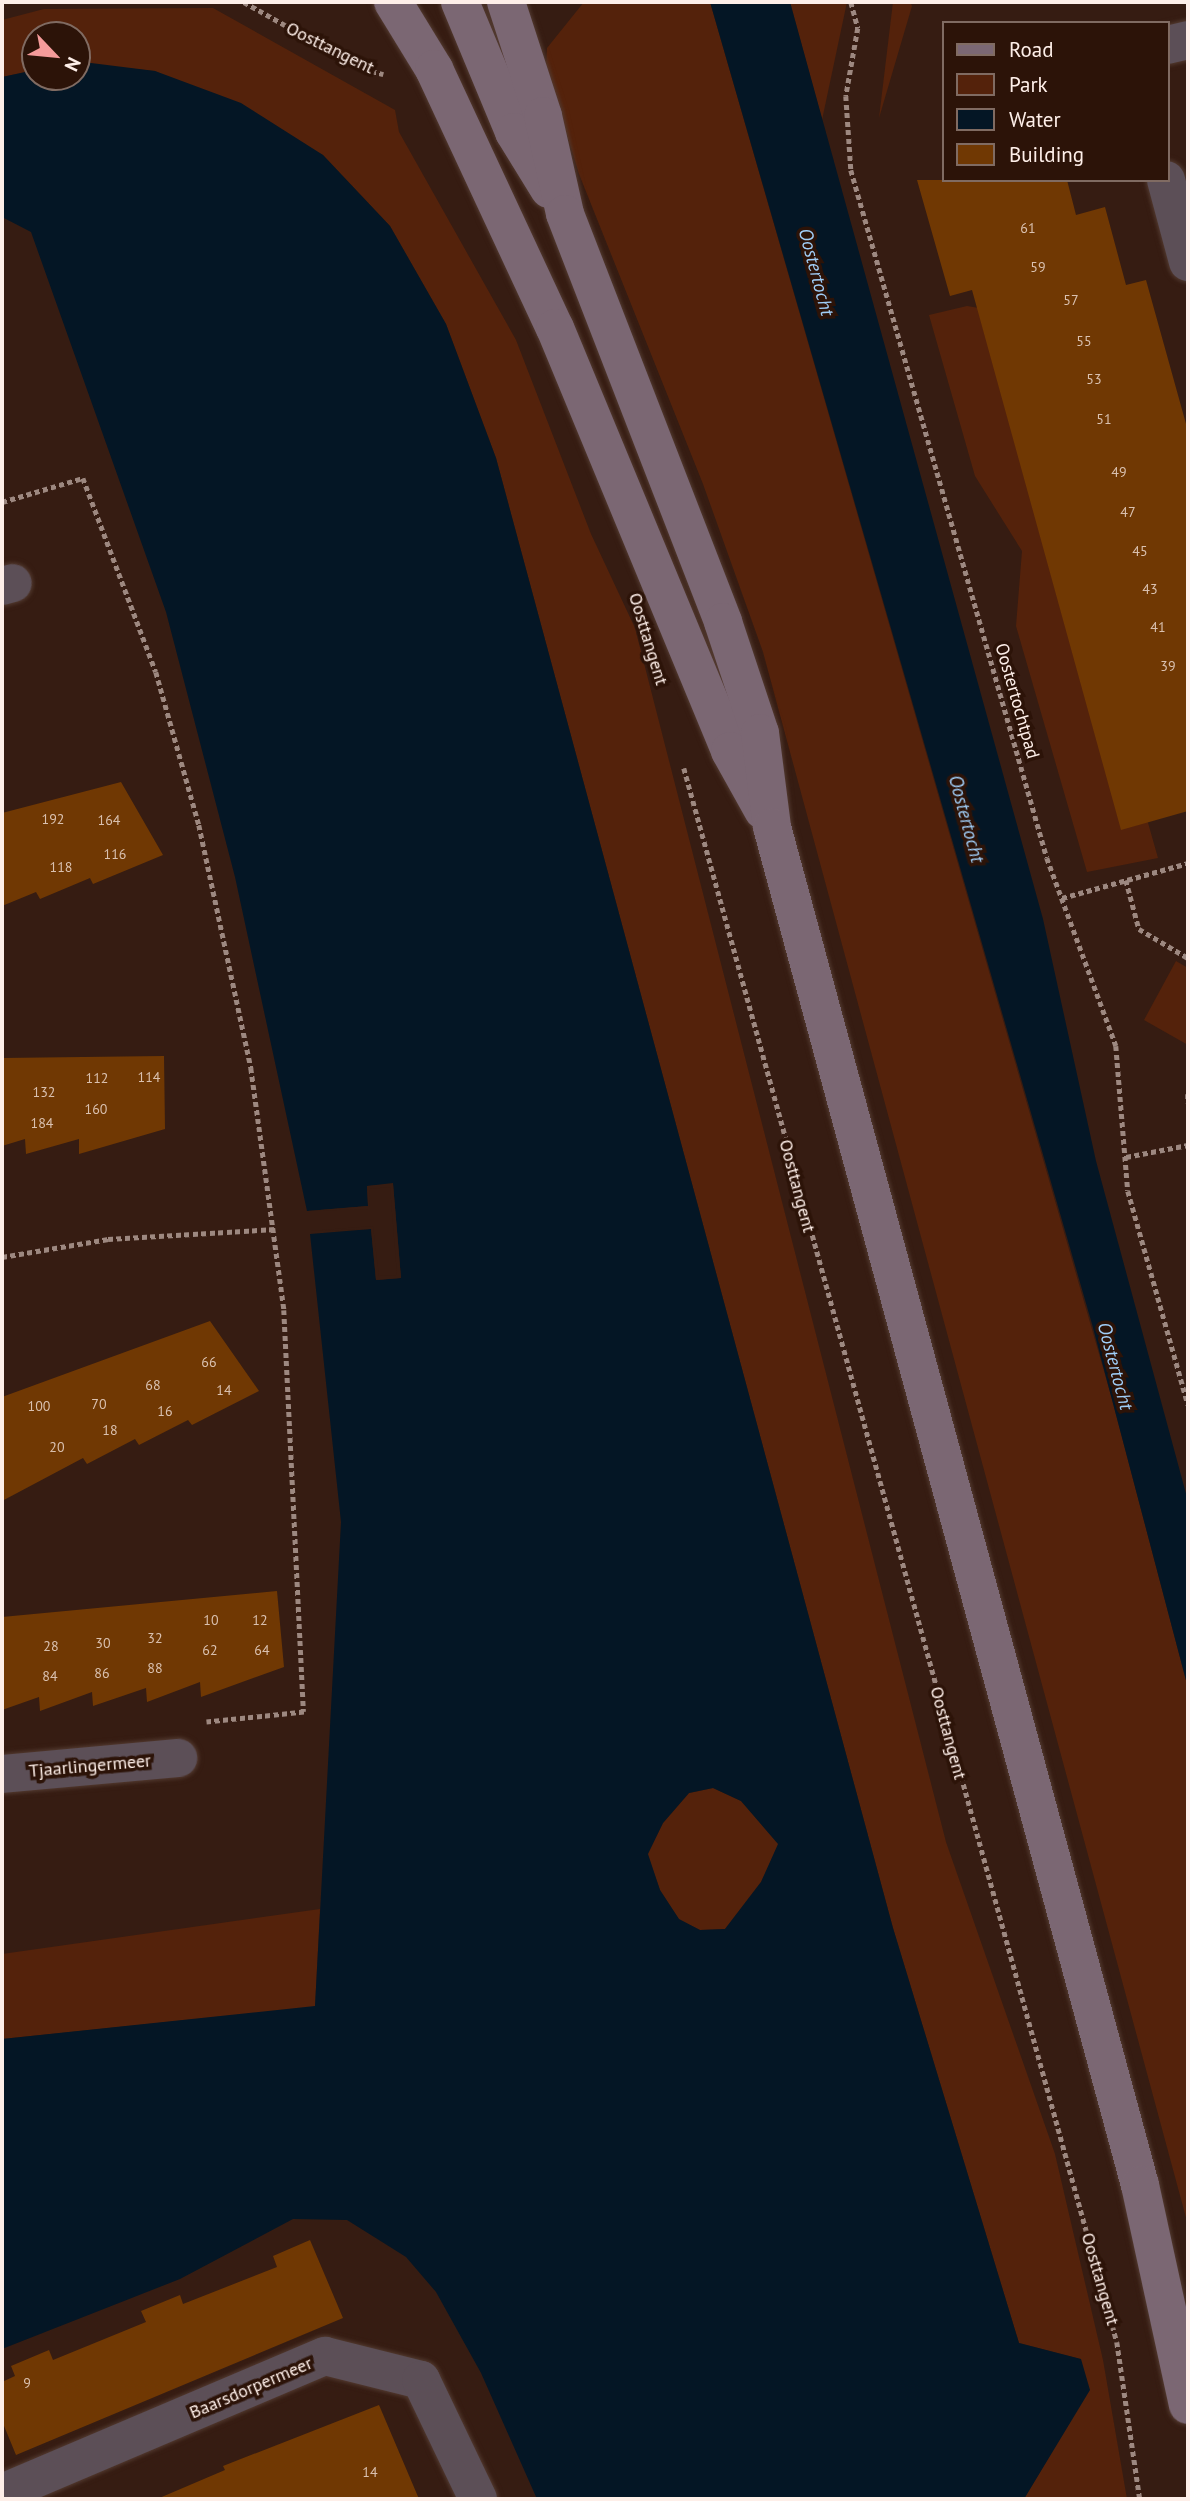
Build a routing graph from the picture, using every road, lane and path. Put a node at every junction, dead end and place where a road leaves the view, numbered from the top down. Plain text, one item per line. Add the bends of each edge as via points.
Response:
1 (244, 2) edge
2 (393, 2) edge
3 (460, 2) edge
4 (506, 2) edge
5 (851, 2) edge
6 (1188, 40) edge
7 (1169, 45) edge
8 (396, 78) dead end
9 (1167, 182) edge
10 (565, 214) junction
11 (1188, 262) edge
12 (2, 502) edge
13 (681, 755) dead end
14 (772, 827) junction
15 (1188, 863) edge
16 (1126, 880) junction
17 (1062, 898) junction
18 (1188, 958) edge
19 (1188, 1094) edge
20 (1188, 1103) edge
21 (1188, 1145) edge
22 (1126, 1157) junction
23 (276, 1229) junction
24 (2, 1257) edge
25 (1188, 1405) edge
26 (178, 1758) joint
27 (2, 1774) edge
28 (1188, 2405) edge
29 (2, 2493) edge
30 (478, 2499) edge
31 (1140, 2499) edge

1 - 8 path, Oosttangent via 363,69
2 - 14 main road, Oosttangent via 433,69 555,328 730,751
3 - 10 main road, Oosttangent via 514,132
4 - 10 main road, Oosttangent via 543,116
5 - 17 path, Oostertochtpad via 858,28 846,96 851,170
6 - 7 street
9 - 11 street
10 - 14 main road, Oosttangent via 743,677 760,733
12 - 23 path via 83,478 156,672 199,825 251,1068
13 - 31 path, Oosttangent via 1117,2342
14 - 28 main road, Oosttangent via 1140,2185
15 - 16 path
16 - 17 path
16 - 18 path via 1139,929
17 - 22 path, Oostertochtpad via 1116,1045
19 - 20 path
21 - 22 path
22 - 25 path, Oostertochtpad via 1129,1191
23 - 24 path via 108,1239
23 - 26 path via 304,1712 187,1724
26 - 27 street, Tjaarlingermeer
29 - 30 street, Baarsdorpermeer via 326,2357 421,2380

